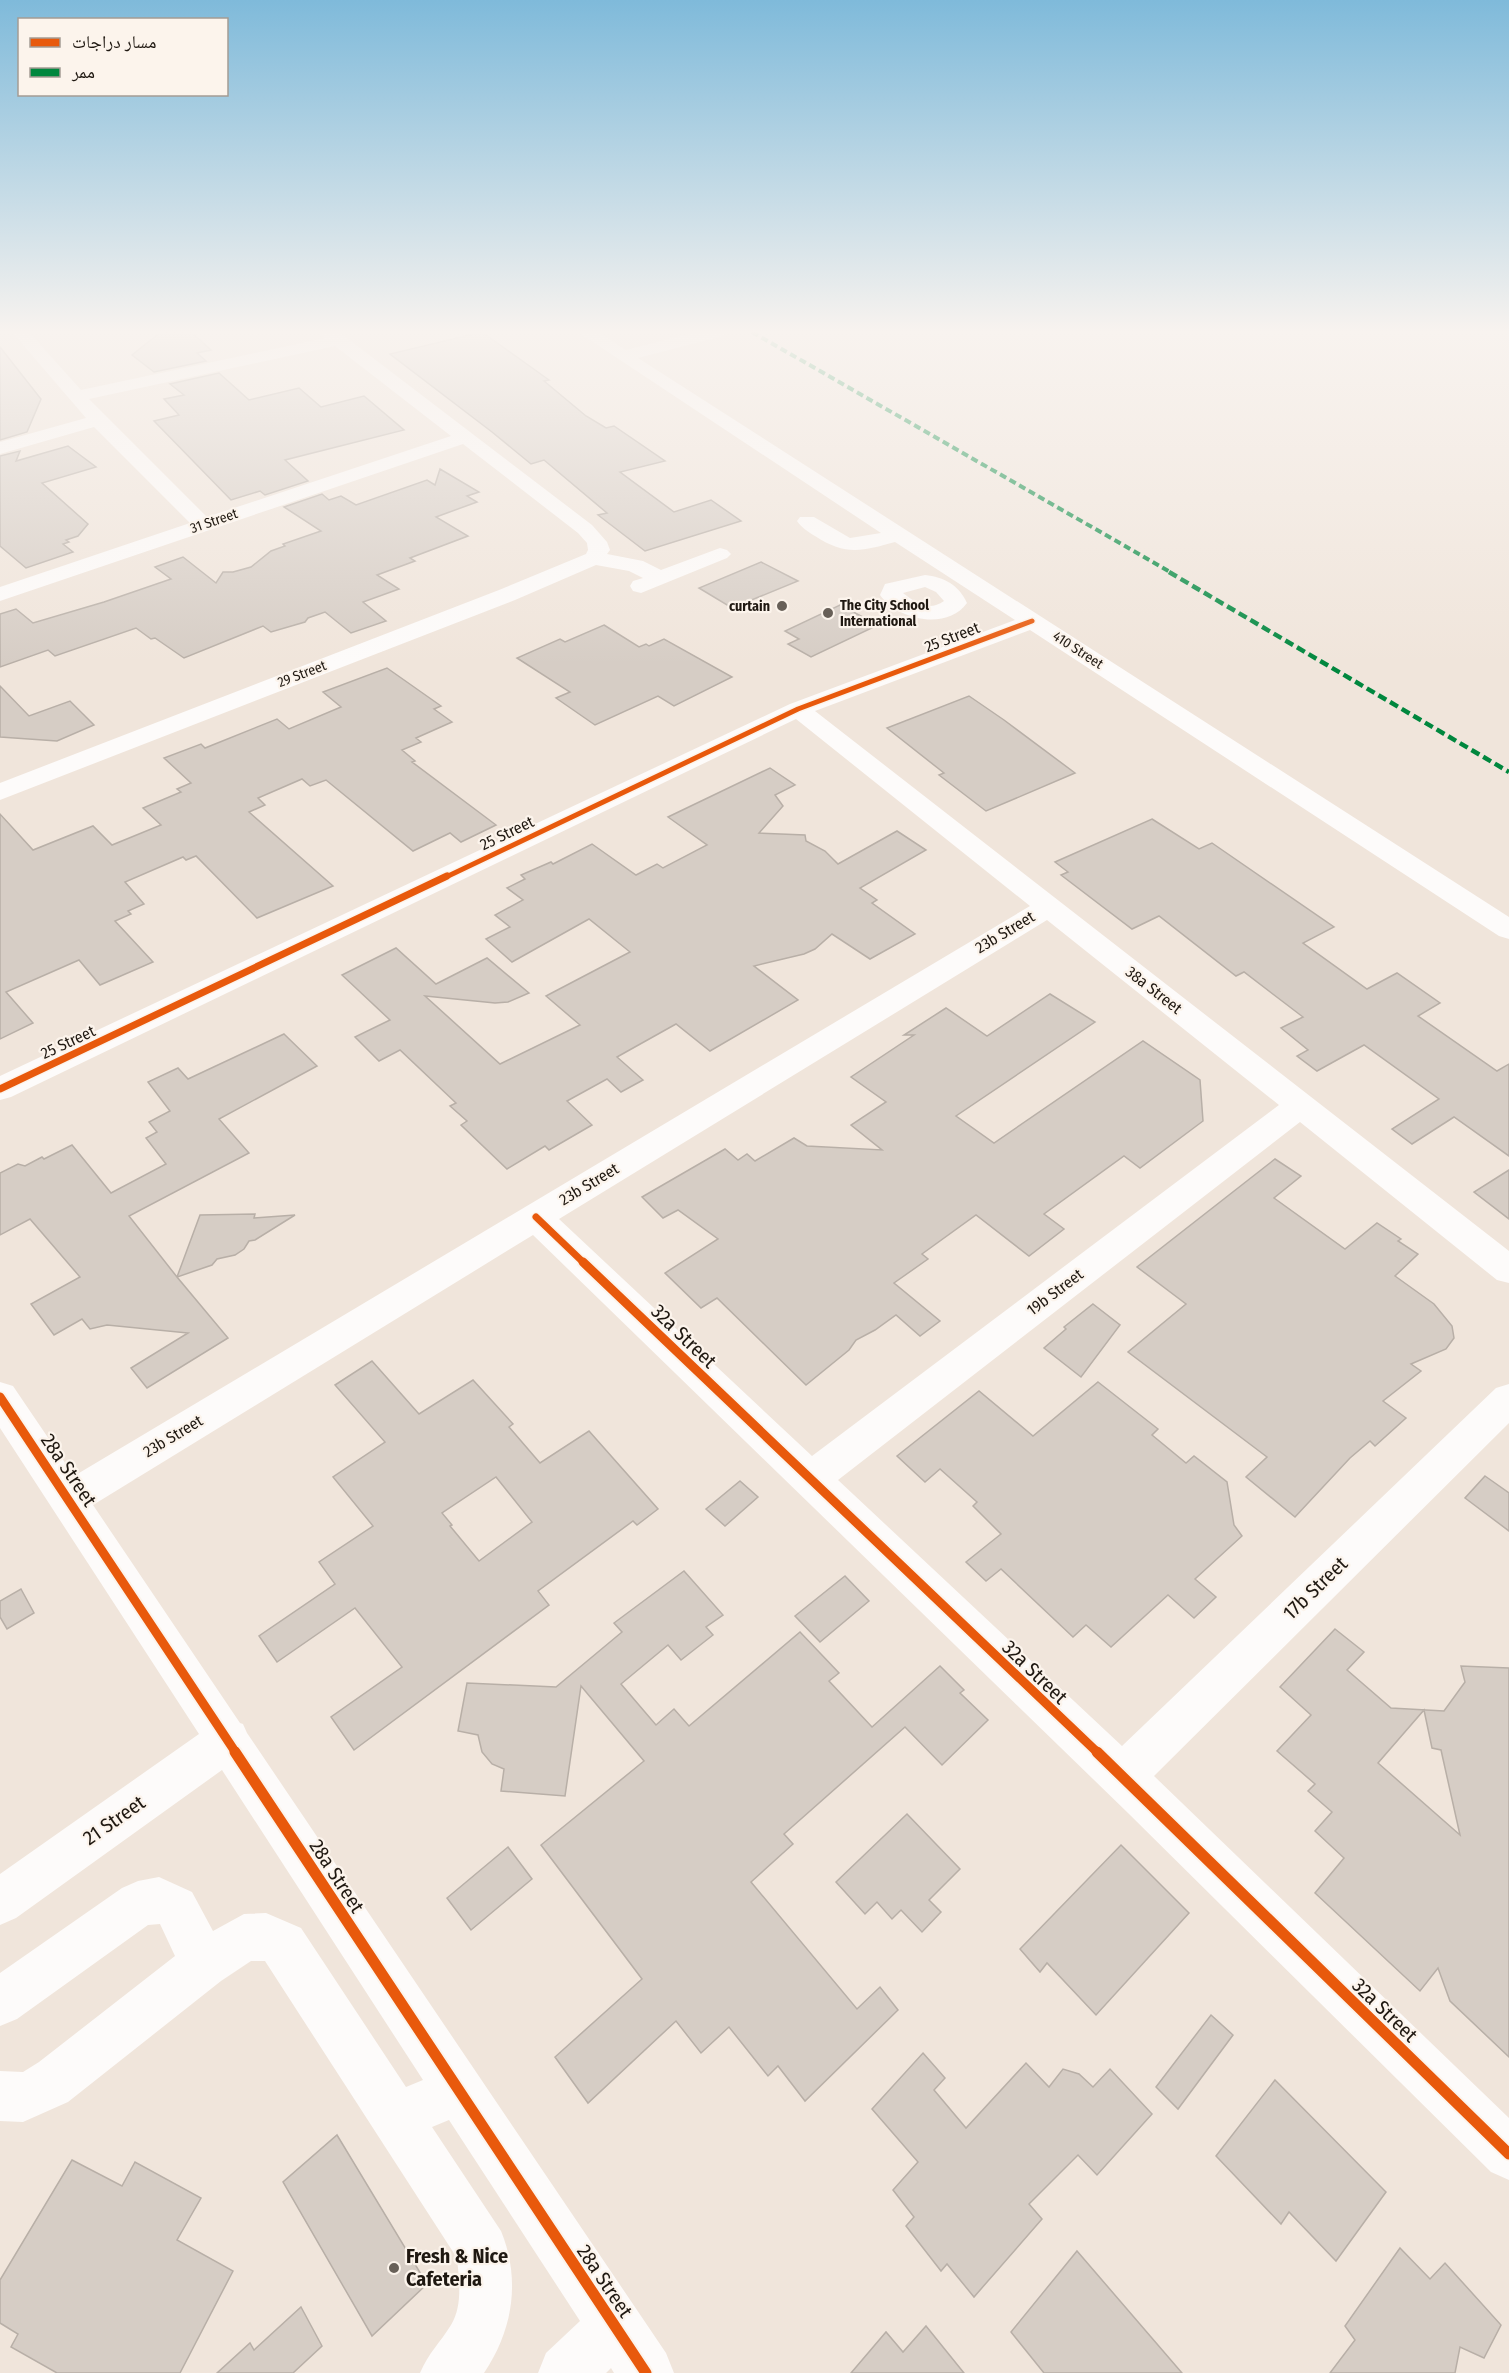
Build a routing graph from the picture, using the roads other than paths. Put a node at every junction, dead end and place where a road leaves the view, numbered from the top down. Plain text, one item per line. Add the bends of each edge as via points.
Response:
1 (18, 443) edge
2 (121, 443) edge
3 (449, 443) edge
4 (469, 443) edge
5 (758, 443) edge
6 (0, 448) edge
7 (807, 521) dead end
8 (203, 525) junction
9 (899, 534) junction
10 (597, 554) junction
11 (720, 554) dead end
12 (957, 572) junction
13 (661, 578) junction
14 (933, 581) dead end
15 (640, 586) dead end
16 (0, 594) edge
17 (1032, 621) junction
18 (798, 709) junction
19 (0, 792) edge
20 (1048, 907) junction
21 (1509, 930) edge
22 (0, 1089) edge
23 (1301, 1105) junction
24 (536, 1217) junction
25 (1509, 1270) edge
26 (0, 1397) edge
27 (1509, 1399) edge
28 (809, 1479) junction
29 (69, 1499) junction
30 (228, 1739) junction
31 (1122, 1777) junction
32 (0, 1902) edge
33 (204, 1965) junction
34 (0, 2002) edge
35 (458, 2090) junction
36 (0, 2096) edge
37 (397, 2117) junction
38 (1509, 2154) edge
39 (615, 2326) junction
40 (448, 2373) edge
41 (566, 2373) edge
42 (646, 2373) edge

1 - 6 street
2 - 8 street
3 - 8 street, 31 Street
4 - 10 street via 585,529 597,542
5 - 9 street, 410 Street
7 - 9 street via 848,546
8 - 16 street, 31 Street
9 - 12 street, 410 Street
10 - 13 street via 612,563 635,566
10 - 19 street, 29 Street via 507,595
11 - 13 street
12 - 14 street
12 - 17 street, 410 Street
13 - 15 street
17 - 18 street, 25 Street
17 - 21 street, 410 Street
18 - 20 street, 38a Street
18 - 22 street, 25 Street
20 - 23 street, 38a Street
20 - 24 street, 23b Street
23 - 25 street, 38a Street
23 - 28 street, 19b Street
24 - 28 street, 32a Street
24 - 29 street, 23b Street
26 - 29 street, 28a Street
27 - 31 street, 17b Street
28 - 31 street, 32a Street
29 - 30 street, 28a Street
30 - 32 street, 21 Street
30 - 35 street, 28a Street
31 - 38 street, 32a Street
33 - 34 street via 176,1908 159,1900 138,1904
33 - 36 street via 57,2080 34,2094 10,2099
33 - 37 street via 244,1938 266,1937 284,1945
35 - 37 street
35 - 39 street, 28a Street
37 - 40 street via 482,2250 488,2284 483,2320 467,2354
39 - 41 street
39 - 42 street, 28a Street

